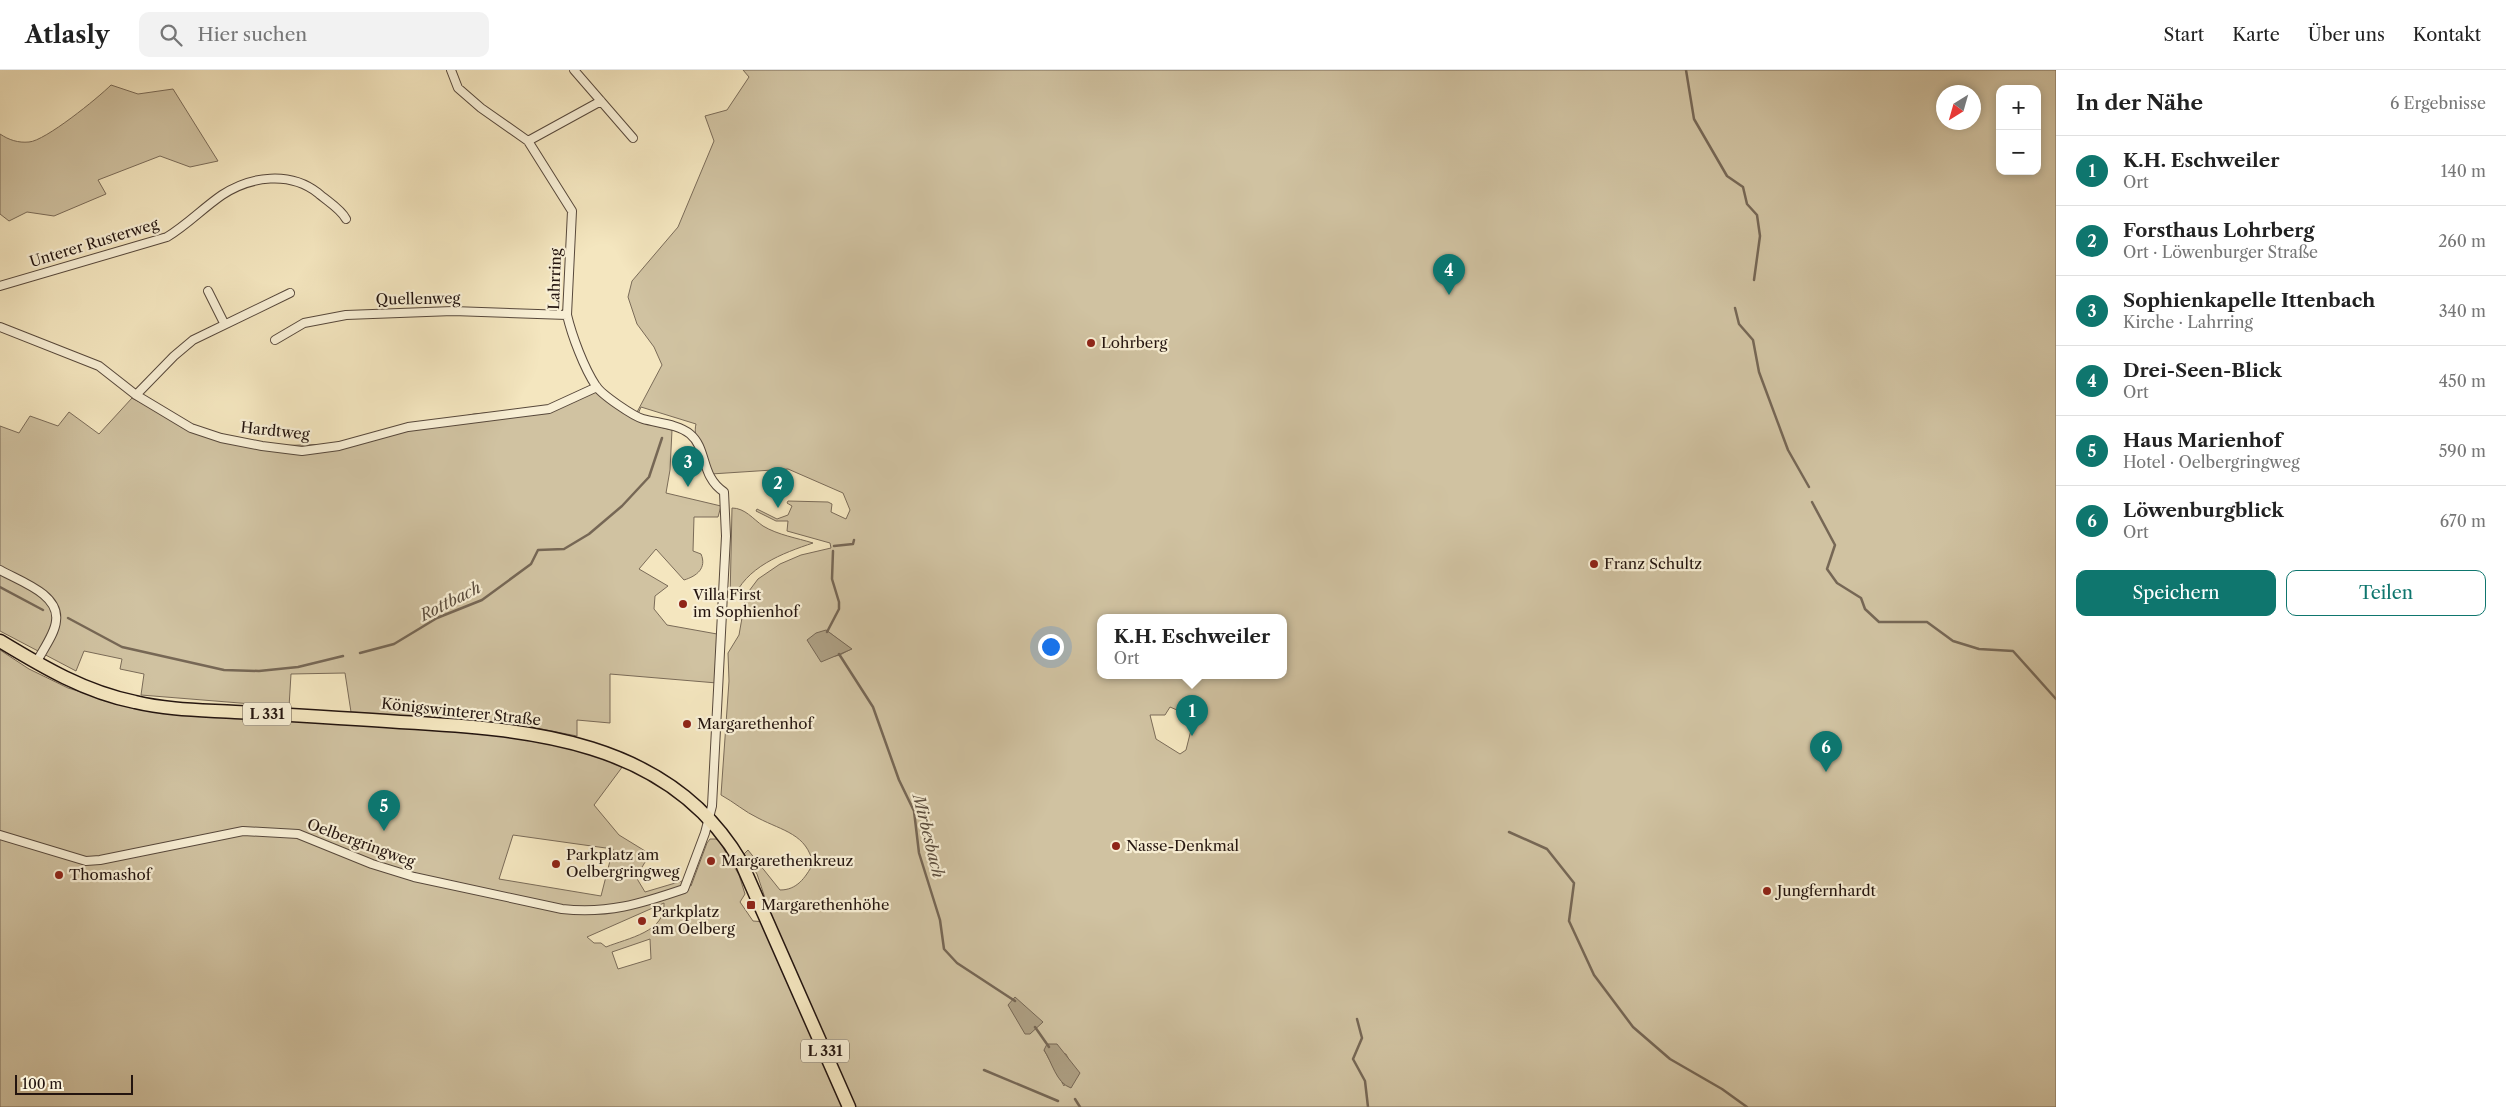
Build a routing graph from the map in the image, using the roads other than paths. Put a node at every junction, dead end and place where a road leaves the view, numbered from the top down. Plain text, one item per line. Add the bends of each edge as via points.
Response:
1 (451, 70) edge
2 (574, 70) edge
3 (601, 101) junction
4 (633, 138) dead end
5 (528, 141) junction
6 (346, 219) dead end
7 (0, 286) edge
8 (208, 291) dead end
9 (290, 293) dead end
10 (567, 315) junction
11 (224, 323) junction
12 (0, 328) edge
13 (275, 340) dead end
14 (596, 387) junction
15 (136, 395) junction
16 (0, 570) edge
17 (0, 641) edge
18 (36, 663) junction
19 (710, 817) junction
20 (0, 834) edge
21 (848, 1107) edge

1 - 5 street, Lahrring via 458,88
2 - 3 street
3 - 4 street
3 - 5 street
5 - 10 street, Lahrring via 572,211
6 - 7 street, Unterer Rusterweg via 308,185 281,177 252,181 223,195 167,237
8 - 11 street
9 - 11 street
10 - 13 street, Quellenweg via 453,311 346,315 304,323
10 - 14 street, Lahrring via 571,332
11 - 15 street via 174,356
12 - 15 street, Hardtweg via 99,366
14 - 15 street, Hardtweg via 549,409 408,427 339,446 302,451 206,434
14 - 19 street via 640,418 689,432 697,441 714,485 724,492 726,536 722,632
16 - 18 street via 48,597 56,608 56,623
17 - 18 main road, Königswinterer Straße / L 331
18 - 19 main road, Königswinterer Straße / L 331 via 94,691 157,706 467,726 567,741 624,760 658,776
19 - 20 street, Oelbergringweg via 684,889 650,901 586,912 414,877 298,834 243,830 86,861
19 - 21 main road, Königswinterer Straße / L 331 via 734,848 750,878

